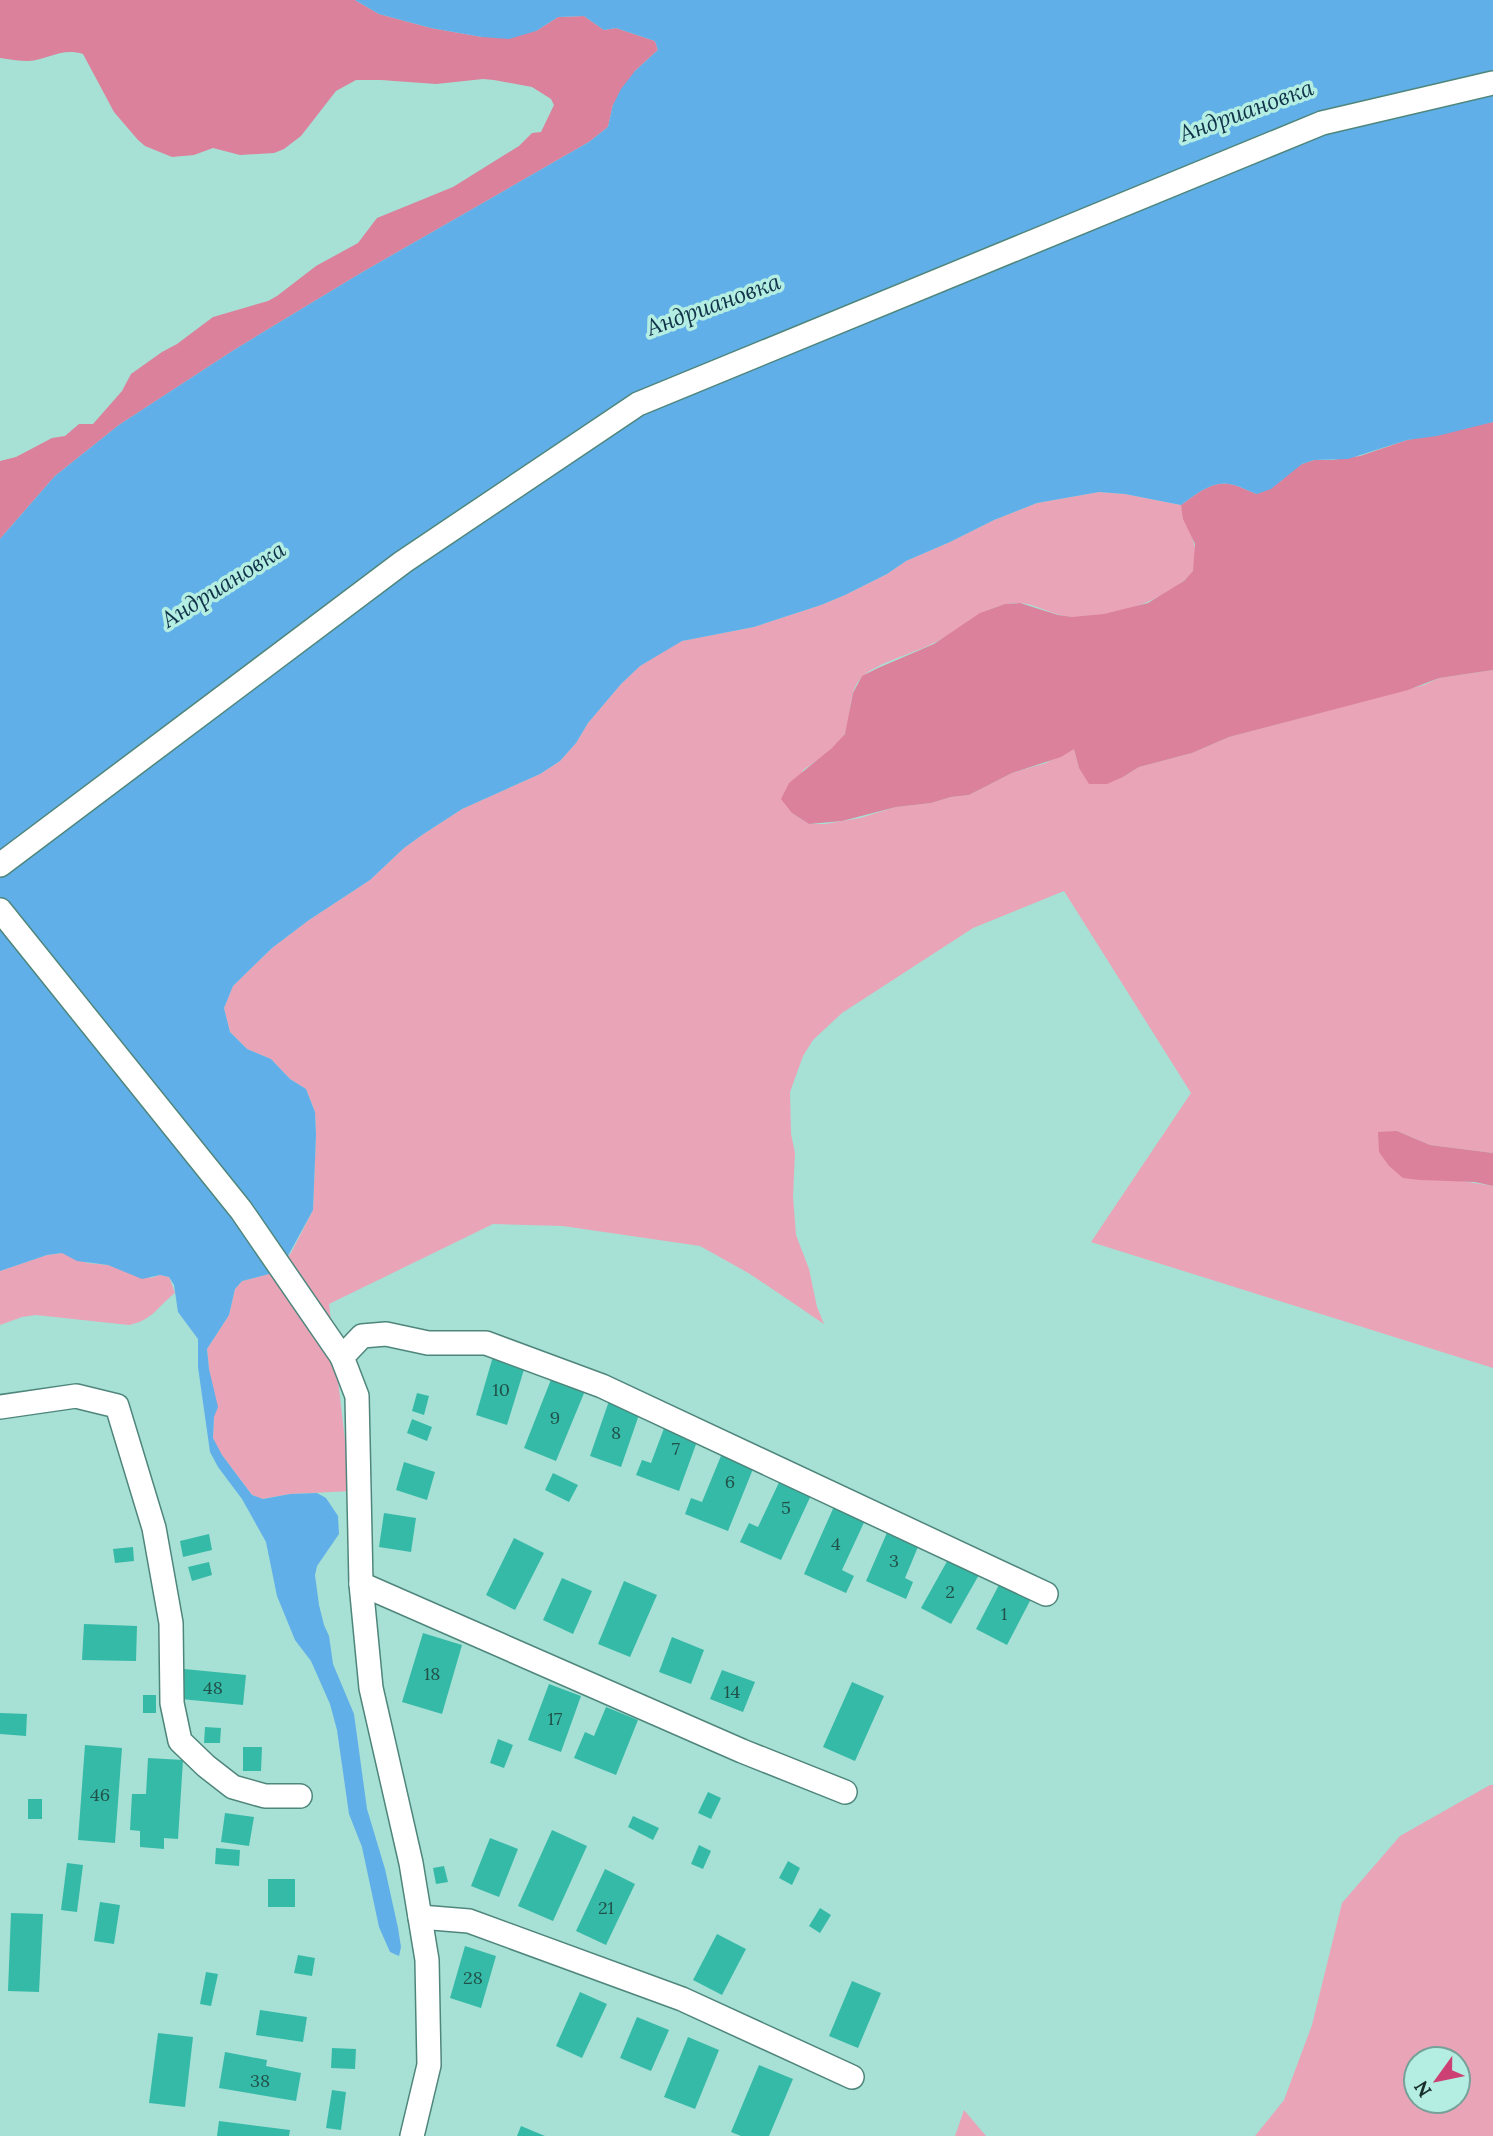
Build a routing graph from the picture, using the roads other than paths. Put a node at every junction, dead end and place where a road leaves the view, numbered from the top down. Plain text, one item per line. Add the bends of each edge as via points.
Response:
1 (1493, 83) edge
2 (0, 865) edge
3 (0, 910) edge
4 (342, 1357) junction
5 (0, 1407) edge
6 (361, 1584) junction
7 (1046, 1594) dead end
8 (845, 1792) dead end
9 (300, 1796) dead end
10 (420, 1917) junction
11 (852, 2077) dead end
12 (412, 2136) edge

1 - 2 street via 1322,123 638,404 403,562
3 - 4 street via 241,1210
4 - 6 street via 357,1396
4 - 7 street via 362,1336 486,1343 602,1386
5 - 9 street via 76,1396 117,1406 154,1528 171,1623 172,1703 180,1741 233,1787 265,1796
6 - 8 street
6 - 10 street via 371,1688
10 - 11 street via 469,1921 682,1999
10 - 12 street via 427,1960 429,2065

